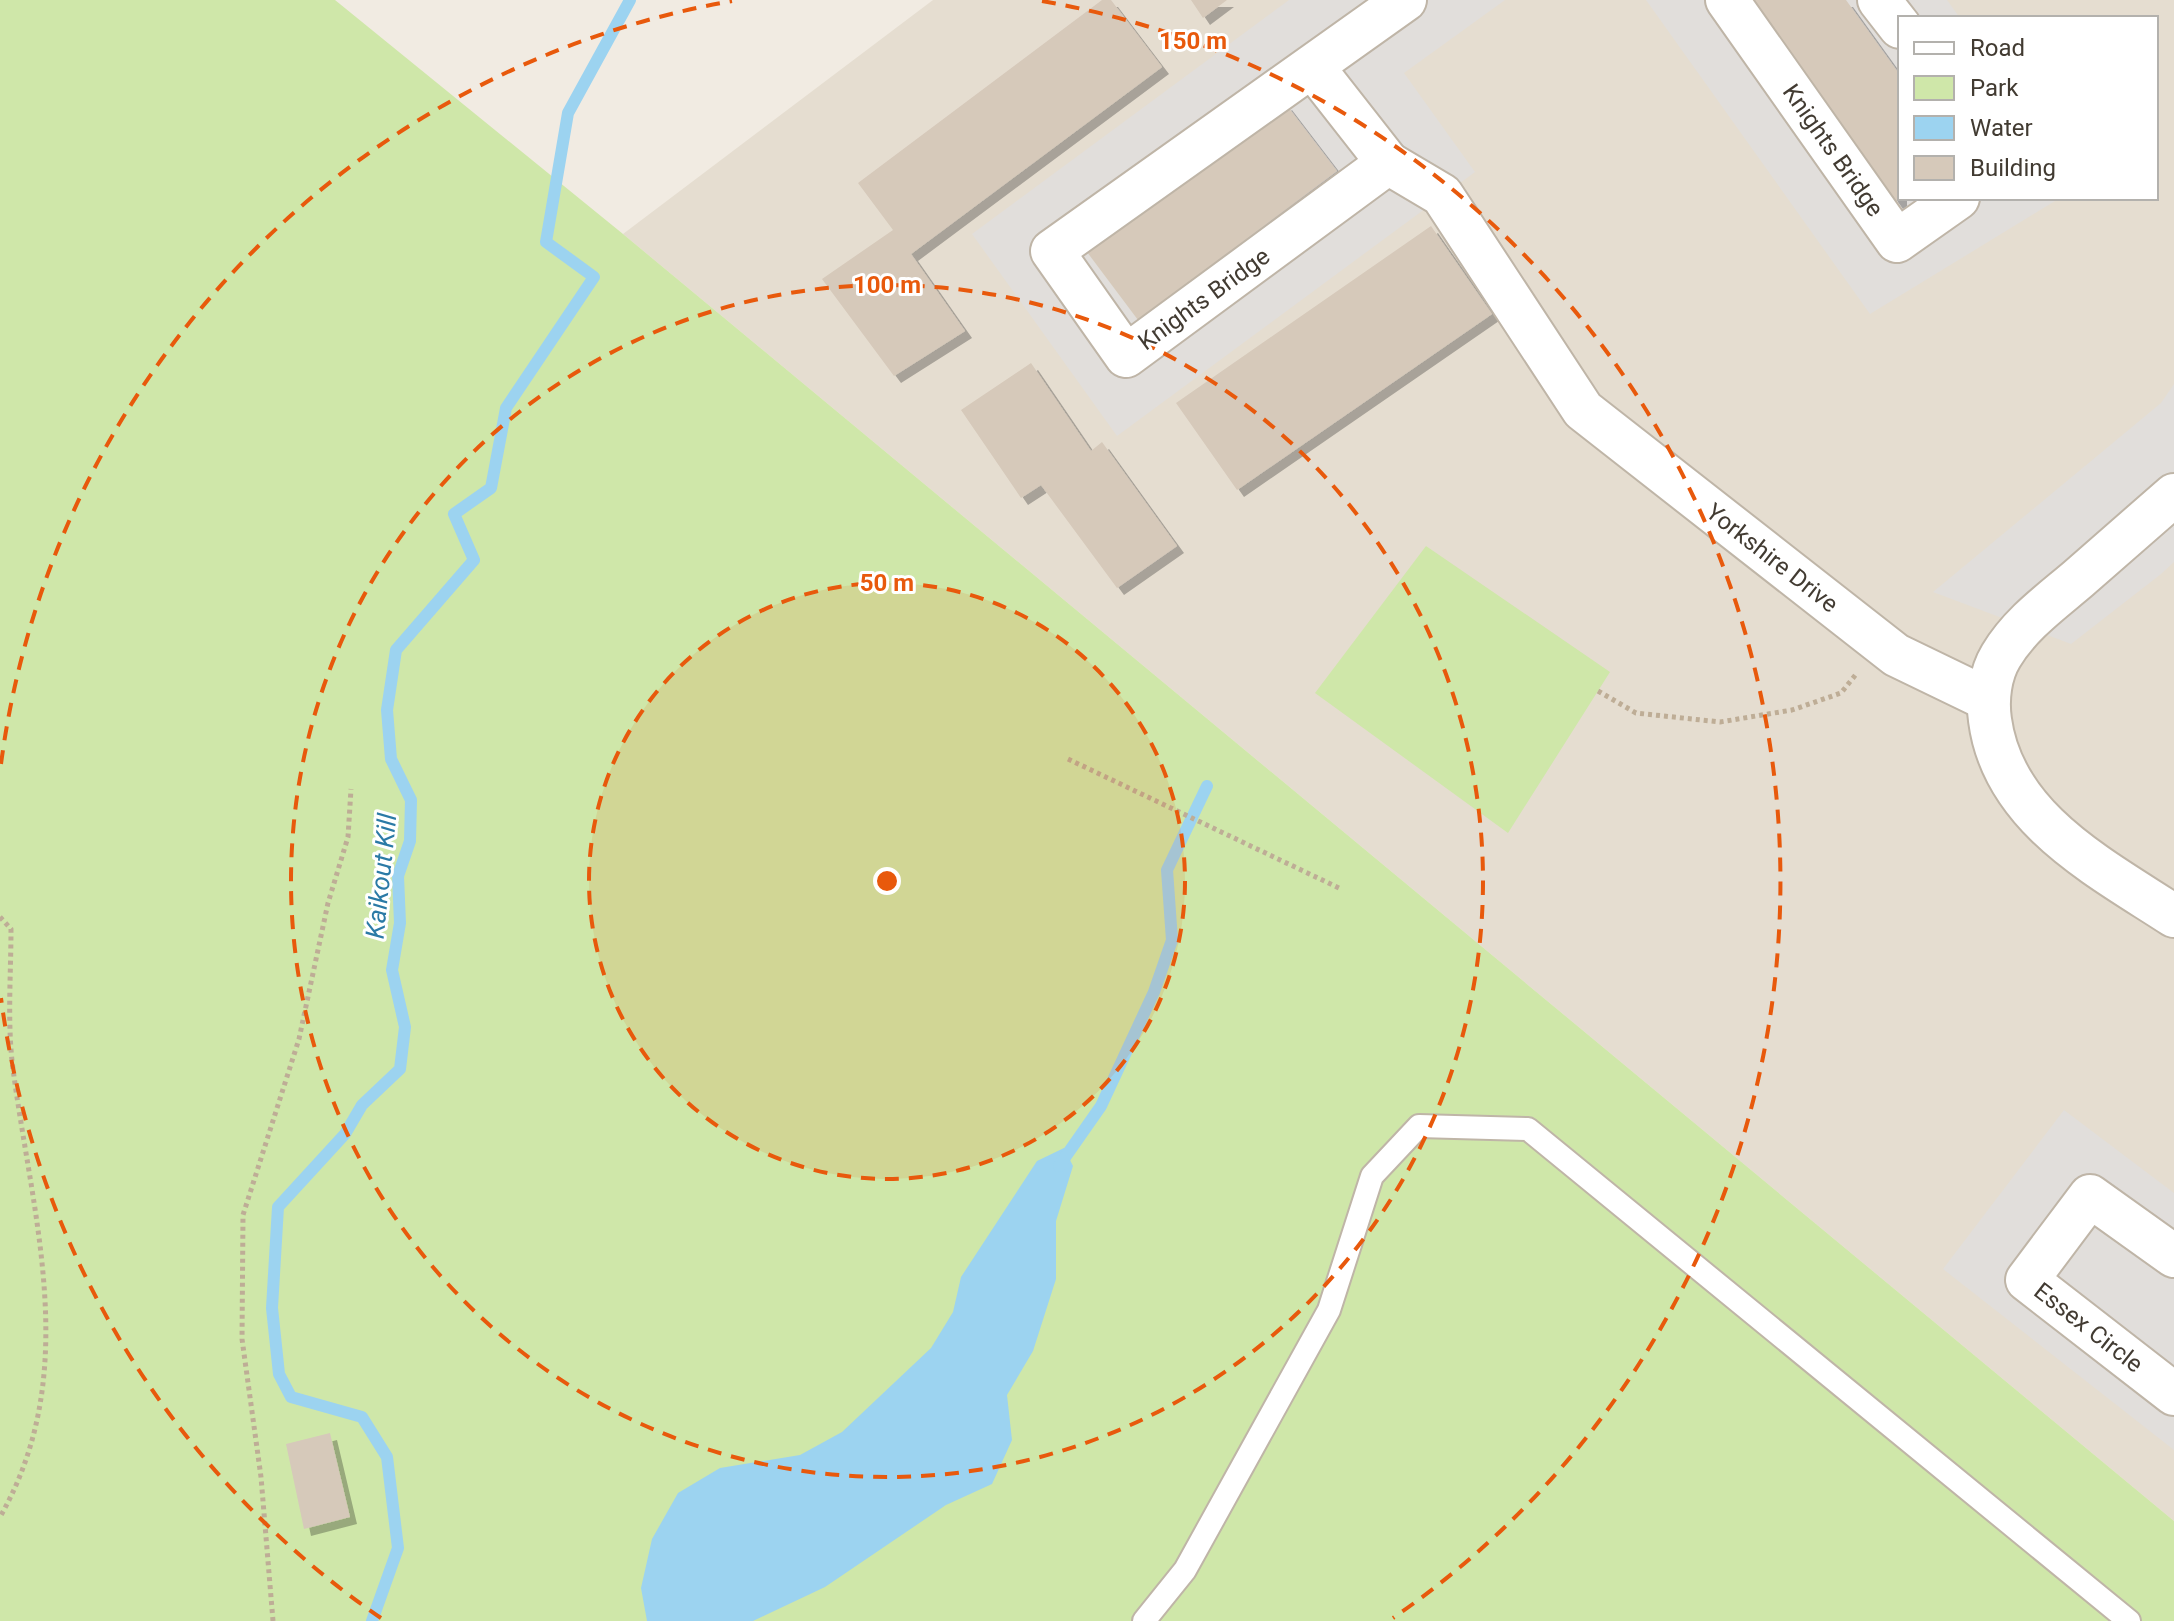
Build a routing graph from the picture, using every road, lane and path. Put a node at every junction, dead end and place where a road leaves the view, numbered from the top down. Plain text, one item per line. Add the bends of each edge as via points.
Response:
1 (1405, 0) edge
2 (1727, 0) edge
3 (1879, 0) edge
4 (1898, 24) edge
5 (1312, 66) junction
6 (1388, 163) junction
7 (1955, 200) edge
8 (2174, 495) edge
9 (1880, 644) junction
10 (1598, 691) dead end
11 (1987, 699) junction
12 (1068, 759) dead end
13 (351, 789) dead end
14 (1339, 888) dead end
15 (2174, 916) edge
16 (0, 917) edge
17 (2174, 1256) edge
18 (2171, 1383) edge
19 (0, 1517) edge
20 (273, 1621) edge
21 (1144, 1621) edge
22 (2129, 1621) edge

1 - 5 street, Knights Bridge
2 - 7 street, Knights Bridge via 1897,241
3 - 4 street
5 - 6 street
5 - 6 street, Knights Bridge via 1052,251 1126,356
6 - 9 street, Yorkshire Drive via 1442,195 1583,410
8 - 11 street via 2025,624 2000,657
9 - 10 path via 1841,693 1792,710 1720,722 1636,713
9 - 11 street, Yorkshire Drive
11 - 15 street via 1992,735 2007,776 2041,821 2088,860
12 - 14 path
13 - 20 path via 348,837 299,1039 243,1215 242,1339
16 - 19 path via 11,929 12,1066 48,1297 43,1392 15,1491
17 - 18 street, Essex Circle via 2090,1196 2027,1280
21 - 22 lane via 1185,1570 1329,1310 1372,1176 1419,1126 1528,1129

